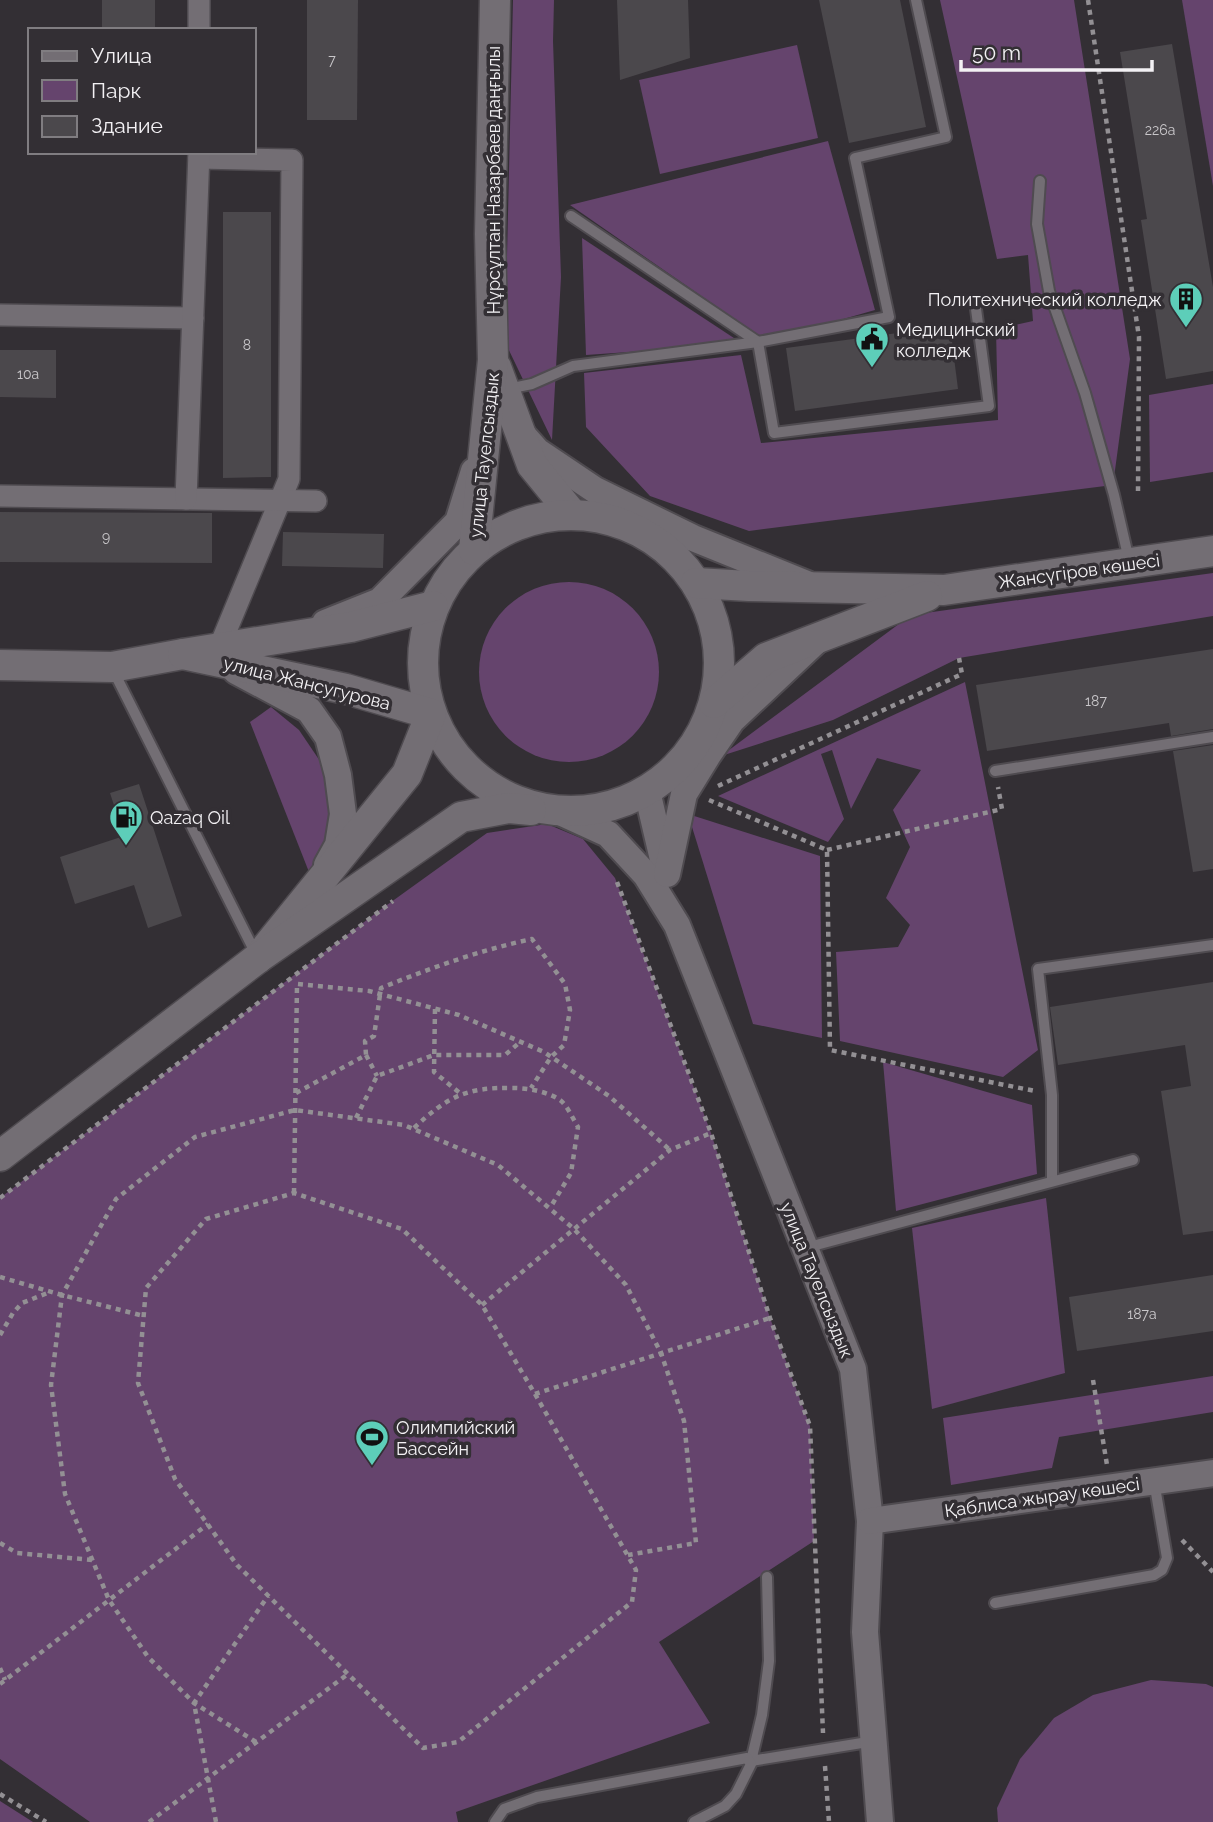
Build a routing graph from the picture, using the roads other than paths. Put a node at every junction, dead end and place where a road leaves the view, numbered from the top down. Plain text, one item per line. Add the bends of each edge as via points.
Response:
1 (199, 0) edge
2 (495, 0) edge
3 (916, 0) edge
4 (199, 28) edge
5 (199, 155) edge
6 (1041, 181) dead end
7 (570, 216) dead end
8 (976, 309) dead end
9 (0, 315) edge
10 (193, 318) junction
11 (758, 342) junction
12 (493, 360) junction
13 (504, 389) junction
14 (488, 422) junction
15 (520, 431) junction
16 (0, 496) edge
17 (186, 499) junction
18 (280, 500) junction
19 (316, 500) dead end
20 (572, 514) junction
21 (474, 550) junction
22 (1213, 551) edge
23 (1130, 563) junction
24 (696, 583) junction
25 (815, 588) junction
26 (944, 590) junction
27 (433, 606) junction
28 (292, 636) junction
29 (820, 637) junction
30 (217, 654) junction
31 (0, 665) edge
32 (112, 667) junction
33 (714, 703) junction
34 (430, 714) junction
35 (1213, 737) edge
36 (995, 771) road end
37 (647, 791) junction
38 (559, 811) junction
39 (439, 832) junction
40 (657, 874) junction
41 (317, 885) junction
42 (1213, 945) edge
43 (258, 958) junction
44 (0, 1156) edge
45 (1133, 1160) dead end
46 (1052, 1181) junction
47 (805, 1248) junction
48 (1213, 1473) edge
49 (1154, 1481) junction
50 (870, 1521) junction
51 (767, 1577) dead end
52 (995, 1603) dead end
53 (874, 1741) junction
54 (751, 1761) junction
55 (495, 1822) edge
56 (694, 1822) edge
57 (880, 1822) edge

1 - 4 street
2 - 12 main road, Нұрсұлтан Назарбаев даңғылы via 490,234
3 - 11 lane via 946,137 855,158 889,317
5 - 10 street
5 - 18 street via 292,160 289,479
6 - 23 lane via 1037,224 1049,291 1085,393
7 - 11 lane
8 - 11 lane via 989,406 774,433
9 - 10 street
10 - 17 street
11 - 13 lane via 573,366 532,384
12 - 13 main road
12 - 14 main road, улица Тауелсыздык
13 - 15 main road
14 - 21 main road, улица Тауелсыздык
14 - 28 street via 458,522 380,601
15 - 20 main road via 532,464
15 - 25 street via 537,452 595,490 693,538
16 - 17 street
17 - 18 street
18 - 19 street
18 - 30 street
20 - 21 main road via 537,518 503,531
20 - 24 main road via 631,529 663,547
21 - 27 main road via 450,575
22 - 23 main road, Жансүгіров көшесі
23 - 26 main road, Жансүгіров көшесі
24 - 25 main road
24 - 33 main road via 714,621 720,662
25 - 26 main road
26 - 29 main road
27 - 28 main road, улица Жансугурова
27 - 34 main road via 423,641 422,678
28 - 30 main road, улица Жансугурова
29 - 33 main road via 766,657
29 - 40 street via 732,720 684,794
30 - 32 main road, улица Жансугурова via 183,654
30 - 34 main road, улица Жансугурова
30 - 41 street via 309,710 328,737 343,814 338,845
31 - 32 main road, улица Жансугурова
32 - 43 lane
33 - 37 main road via 700,738 677,768
34 - 38 main road via 451,751 480,782 518,802
34 - 41 main road via 407,774
35 - 36 lane
37 - 38 main road via 605,808
37 - 40 street, улица Тауелсыздык
38 - 39 main road via 508,808 461,817
38 - 40 street, улица Тауелсыздык via 608,834
39 - 40 street via 514,814 569,824
39 - 43 main road
40 - 47 street, улица Тауелсыздык
41 - 43 main road
42 - 46 lane via 1038,969 1052,1095
43 - 44 main road
45 - 46 lane
46 - 47 lane
47 - 50 street, улица Тауелсыздык via 853,1369
48 - 49 street, Қаблиса жырау көшесі
49 - 50 street, Қаблиса жырау көшесі
49 - 52 lane via 1167,1558 1162,1570 1154,1576
50 - 53 street, улица Тауелсыздык via 865,1632
51 - 54 lane via 769,1661
53 - 54 lane
53 - 57 street, улица Тауелсыздык
54 - 55 lane via 747,1758 537,1797 504,1809
54 - 56 lane via 736,1794 725,1806

